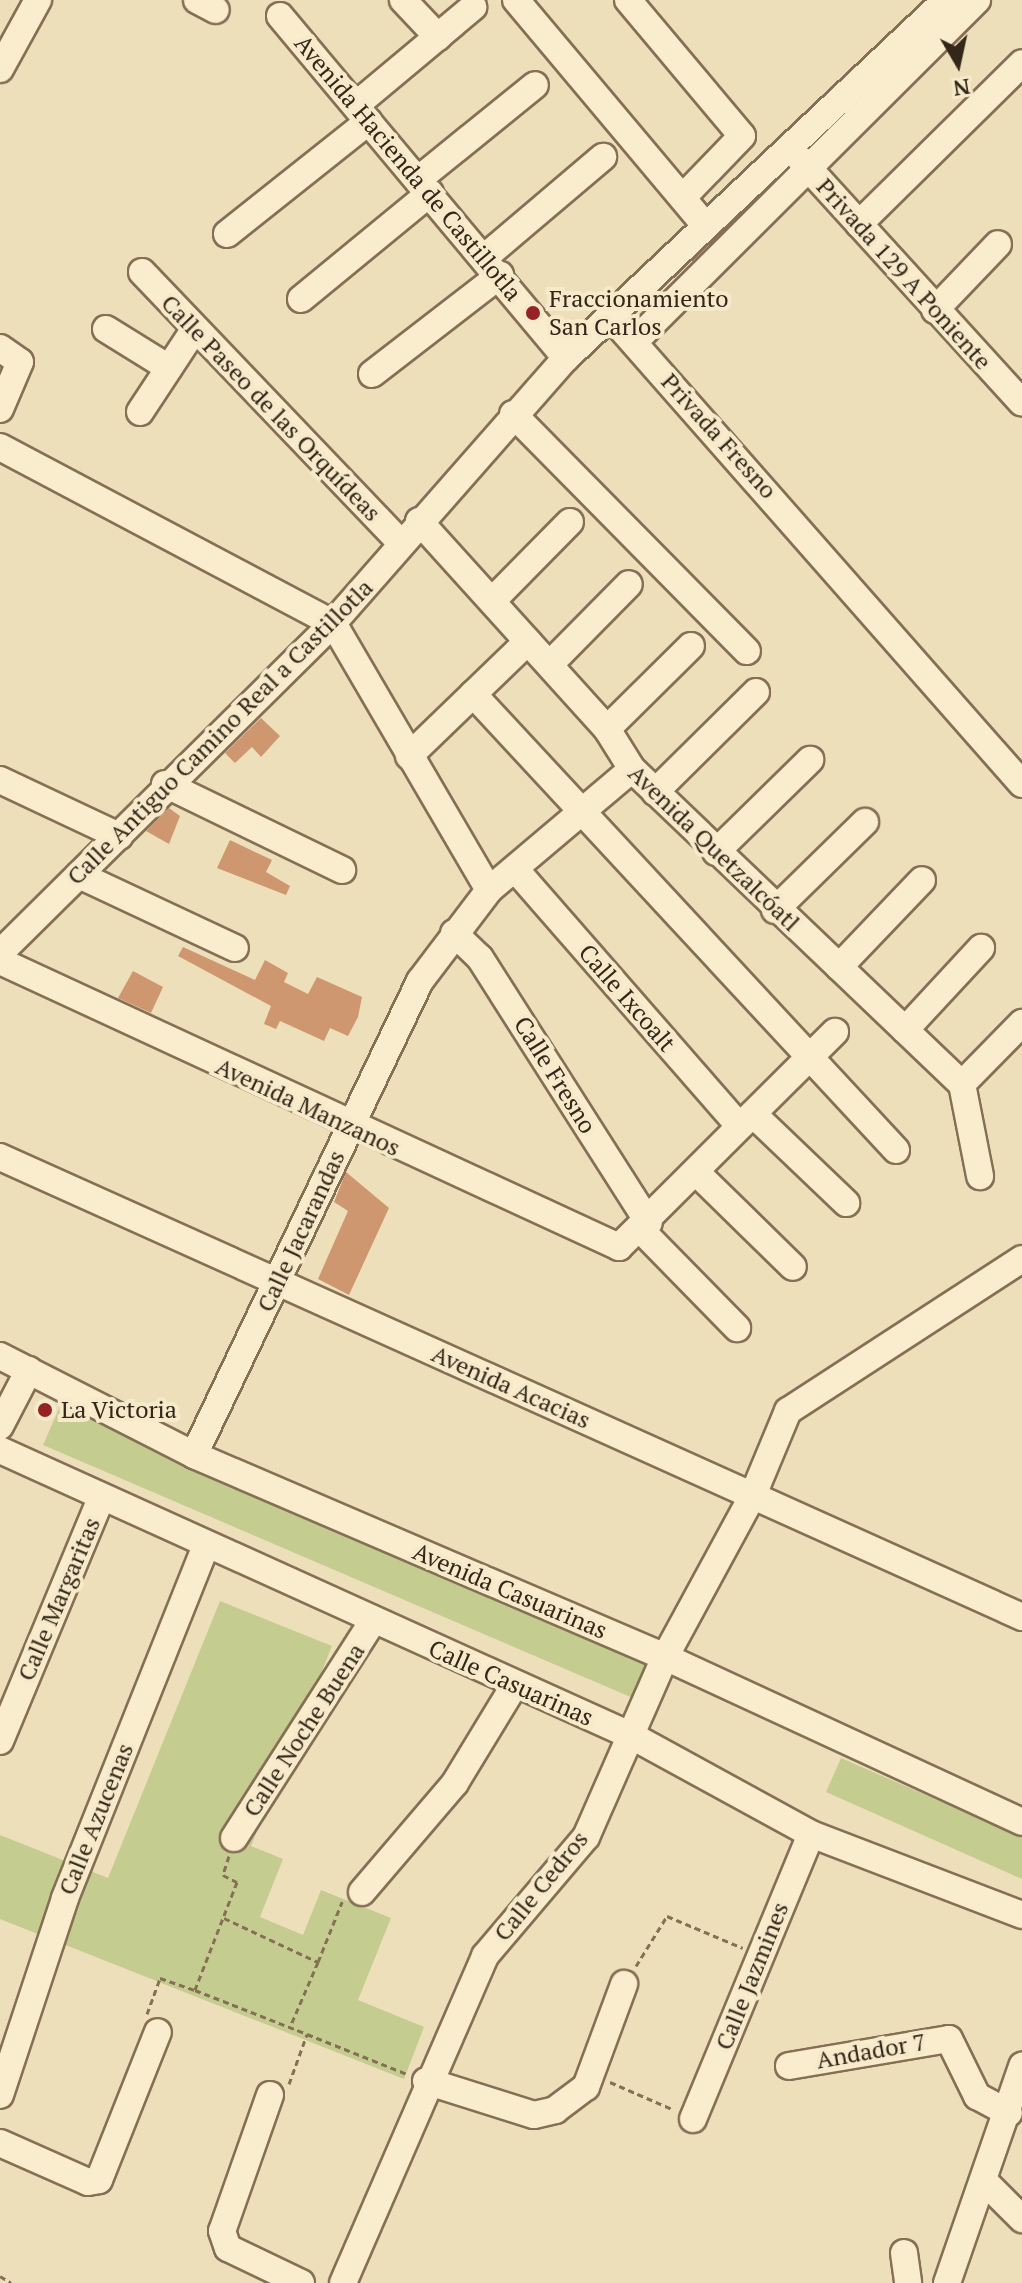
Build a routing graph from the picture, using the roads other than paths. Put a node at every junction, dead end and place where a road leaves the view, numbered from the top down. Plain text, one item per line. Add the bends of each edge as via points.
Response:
1 (38, 0) edge
2 (403, 0) edge
3 (516, 0) edge
4 (628, 0) edge
5 (946, 0) edge
6 (977, 0) edge
7 (473, 7) dead end
8 (280, 16) dead end
9 (438, 37) junction
10 (3, 57) edge
11 (1022, 63) edge
12 (535, 85) dead end
13 (362, 113) junction
14 (788, 145) junction
15 (603, 157) dead end
16 (810, 171) junction
17 (424, 186) junction
18 (685, 195) junction
19 (859, 224) junction
20 (705, 225) junction
21 (227, 234) dead end
22 (998, 244) dead end
23 (493, 266) junction
24 (142, 272) dead end
25 (301, 299) dead end
26 (935, 310) junction
27 (611, 317) junction
28 (106, 329) dead end
29 (194, 330) junction
30 (635, 341) junction
31 (0, 348) edge
32 (566, 358) junction
33 (169, 368) junction
34 (372, 374) dead end
35 (1022, 403) edge
36 (0, 409) edge
37 (140, 412) dead end
38 (513, 414) junction
39 (0, 447) edge
40 (419, 521) junction
41 (570, 522) dead end
42 (401, 543) junction
43 (629, 584) dead end
44 (492, 601) junction
45 (333, 623) junction
46 (528, 641) junction
47 (691, 646) dead end
48 (747, 651) dead end
49 (550, 664) junction
50 (756, 692) dead end
51 (473, 694) junction
52 (607, 729) junction
53 (409, 756) junction
54 (810, 760) dead end
55 (632, 769) junction
56 (0, 780) edge
57 (165, 784) junction
58 (1022, 784) edge
59 (655, 792) junction
60 (579, 813) junction
61 (865, 822) dead end
62 (119, 836) junction
63 (716, 852) junction
64 (342, 870) dead end
65 (516, 870) junction
66 (79, 875) junction
67 (922, 880) dead end
68 (489, 890) junction
69 (775, 910) junction
70 (454, 933) junction
71 (235, 948) dead end
72 (981, 948) dead end
73 (0, 953) edge
74 (0, 961) edge
75 (839, 967) junction
76 (1022, 1023) edge
77 (905, 1030) junction
78 (835, 1032) dead end
79 (809, 1058) junction
80 (962, 1084) junction
81 (746, 1120) junction
82 (349, 1127) junction
83 (896, 1150) dead end
84 (0, 1157) edge
85 (697, 1173) junction
86 (980, 1176) dead end
87 (846, 1203) dead end
88 (646, 1227) junction
89 (1022, 1259) edge
90 (793, 1267) dead end
91 (278, 1282) junction
92 (737, 1328) dead end
93 (0, 1356) edge
94 (29, 1370) junction
95 (0, 1426) edge
96 (0, 1450) edge
97 (194, 1455) junction
98 (753, 1495) junction
99 (100, 1501) junction
100 (205, 1548) junction
101 (1022, 1617) edge
102 (372, 1622) junction
103 (665, 1657) junction
104 (514, 1686) junction
105 (632, 1736) junction
106 (0, 1741) edge
107 (1022, 1822) edge
108 (811, 1834) junction
109 (234, 1838) road end
110 (362, 1892) road end
111 (1022, 1915) edge
112 (624, 1984) road end
113 (158, 2032) road end
114 (789, 2066) dead end
115 (1022, 2066) edge
116 (426, 2081) junction
117 (0, 2095) edge
118 (270, 2095) road end
119 (1009, 2113) junction
120 (693, 2119) road end
121 (0, 2143) edge
122 (984, 2181) junction
123 (1022, 2219) edge
124 (904, 2253) dead end
125 (301, 2283) edge
126 (343, 2283) edge
127 (908, 2283) edge
128 (947, 2283) edge

1 - 10 street
2 - 9 street
3 - 18 street
4 - 18 street via 742,136
5 - 14 street, Calle Antiguo Camino Real a Castillotla
6 - 16 street
7 - 9 street
8 - 13 street, Avenida Hacienda de Castillotla
9 - 13 street
11 - 19 street
12 - 17 street
13 - 17 street, Avenida Hacienda de Castillotla
13 - 21 street
14 - 16 street, Privada 129 A Poniente
14 - 20 street, Calle Antiguo Camino Real a Castillotla
15 - 23 street
16 - 19 street, Privada 129 A Poniente
16 - 30 street
17 - 23 street, Avenida Hacienda de Castillotla
17 - 25 street
18 - 20 street
19 - 26 street, Privada 129 A Poniente
20 - 27 street, Calle Antiguo Camino Real a Castillotla
22 - 26 street
23 - 32 street, Avenida Hacienda de Castillotla
23 - 34 street
24 - 29 street, Calle Paseo de las Orquídeas
26 - 35 street, Privada 129 A Poniente
27 - 30 street, Privada Fresno
27 - 32 street, Calle Antiguo Camino Real a Castillotla
28 - 33 street
29 - 33 street
29 - 42 street, Calle Paseo de las Orquídeas
30 - 58 street, Privada Fresno
31 - 36 street via 20,362
32 - 38 street, Calle Antiguo Camino Real a Castillotla
33 - 37 street
38 - 40 street, Calle Antiguo Camino Real a Castillotla
38 - 48 street
39 - 45 street
40 - 42 street, Calle Antiguo Camino Real a Castillotla
40 - 44 street, Avenida Quetzalcóatl
41 - 44 street
42 - 45 street, Calle Antiguo Camino Real a Castillotla
43 - 49 street
44 - 46 street, Avenida Quetzalcóatl
45 - 53 street
45 - 57 street, Calle Antiguo Camino Real a Castillotla
46 - 49 street, Avenida Quetzalcóatl
46 - 51 street
47 - 52 street
49 - 52 street, Avenida Quetzalcóatl
50 - 59 street
51 - 53 street
51 - 60 street
52 - 55 street, Avenida Quetzalcóatl
53 - 68 street
54 - 63 street
55 - 59 street, Avenida Quetzalcóatl
55 - 60 street, Calle Jacarandas
56 - 62 street
57 - 62 street, Calle Antiguo Camino Real a Castillotla
57 - 64 street
59 - 63 street, Avenida Quetzalcóatl
60 - 65 street, Calle Jacarandas
60 - 79 street
61 - 69 street
62 - 66 street, Calle Antiguo Camino Real a Castillotla
63 - 69 street, Avenida Quetzalcóatl
65 - 68 street, Calle Jacarandas
65 - 81 street, Calle Ixcoalt
66 - 71 street
66 - 73 street, Calle Antiguo Camino Real a Castillotla
67 - 75 street
68 - 70 street, Calle Jacarandas
69 - 75 street, Avenida Quetzalcóatl
70 - 82 street, Calle Jacarandas via 420,981
70 - 88 street, Calle Fresno via 480,958
72 - 77 street
74 - 82 street, Avenida Manzanos
75 - 77 street, Avenida Quetzalcóatl
76 - 80 street
77 - 80 street, Avenida Quetzalcóatl
78 - 79 street
79 - 81 street
79 - 83 street
80 - 86 street
81 - 85 street
81 - 87 street, Calle Ixcoalt
82 - 88 street, Avenida Manzanos via 619,1247
82 - 91 street, Calle Jacarandas
84 - 91 street, Avenida Acacias
85 - 88 street
85 - 90 street
88 - 92 street, Calle Fresno
89 - 98 street, Calle Cedros via 788,1411
91 - 97 street, Calle Jacarandas
91 - 98 street, Avenida Acacias
93 - 94 street, Avenida Casuarinas
94 - 95 street
94 - 97 street, Avenida Casuarinas
96 - 99 street, Calle Casuarinas
97 - 103 street, Avenida Casuarinas
98 - 101 street, Avenida Acacias
98 - 103 street, Calle Cedros
99 - 100 street, Calle Casuarinas
99 - 106 street, Calle Margaritas
100 - 102 street, Calle Casuarinas
100 - 117 street, Calle Azucenas via 65,1898
102 - 104 street, Calle Casuarinas
102 - 109 street, Calle Noche Buena
103 - 105 street, Calle Cedros
103 - 107 street, Avenida Casuarinas
104 - 105 street, Calle Casuarinas
104 - 110 street via 455,1783
105 - 108 street, Calle Casuarinas
105 - 116 street, Calle Cedros via 586,1837 485,1956
108 - 111 street, Calle Casuarinas
108 - 120 street, Calle Jazmines
112 - 116 street via 592,2074 555,2110 534,2115
113 - 121 street via 99,2180 88,2182
114 - 119 street, Andador 7 via 949,2039 977,2096
115 - 119 street
116 - 126 street, Calle Cedros
118 - 125 street via 222,2231 228,2248
119 - 122 street
122 - 123 street
122 - 128 street
124 - 127 street

